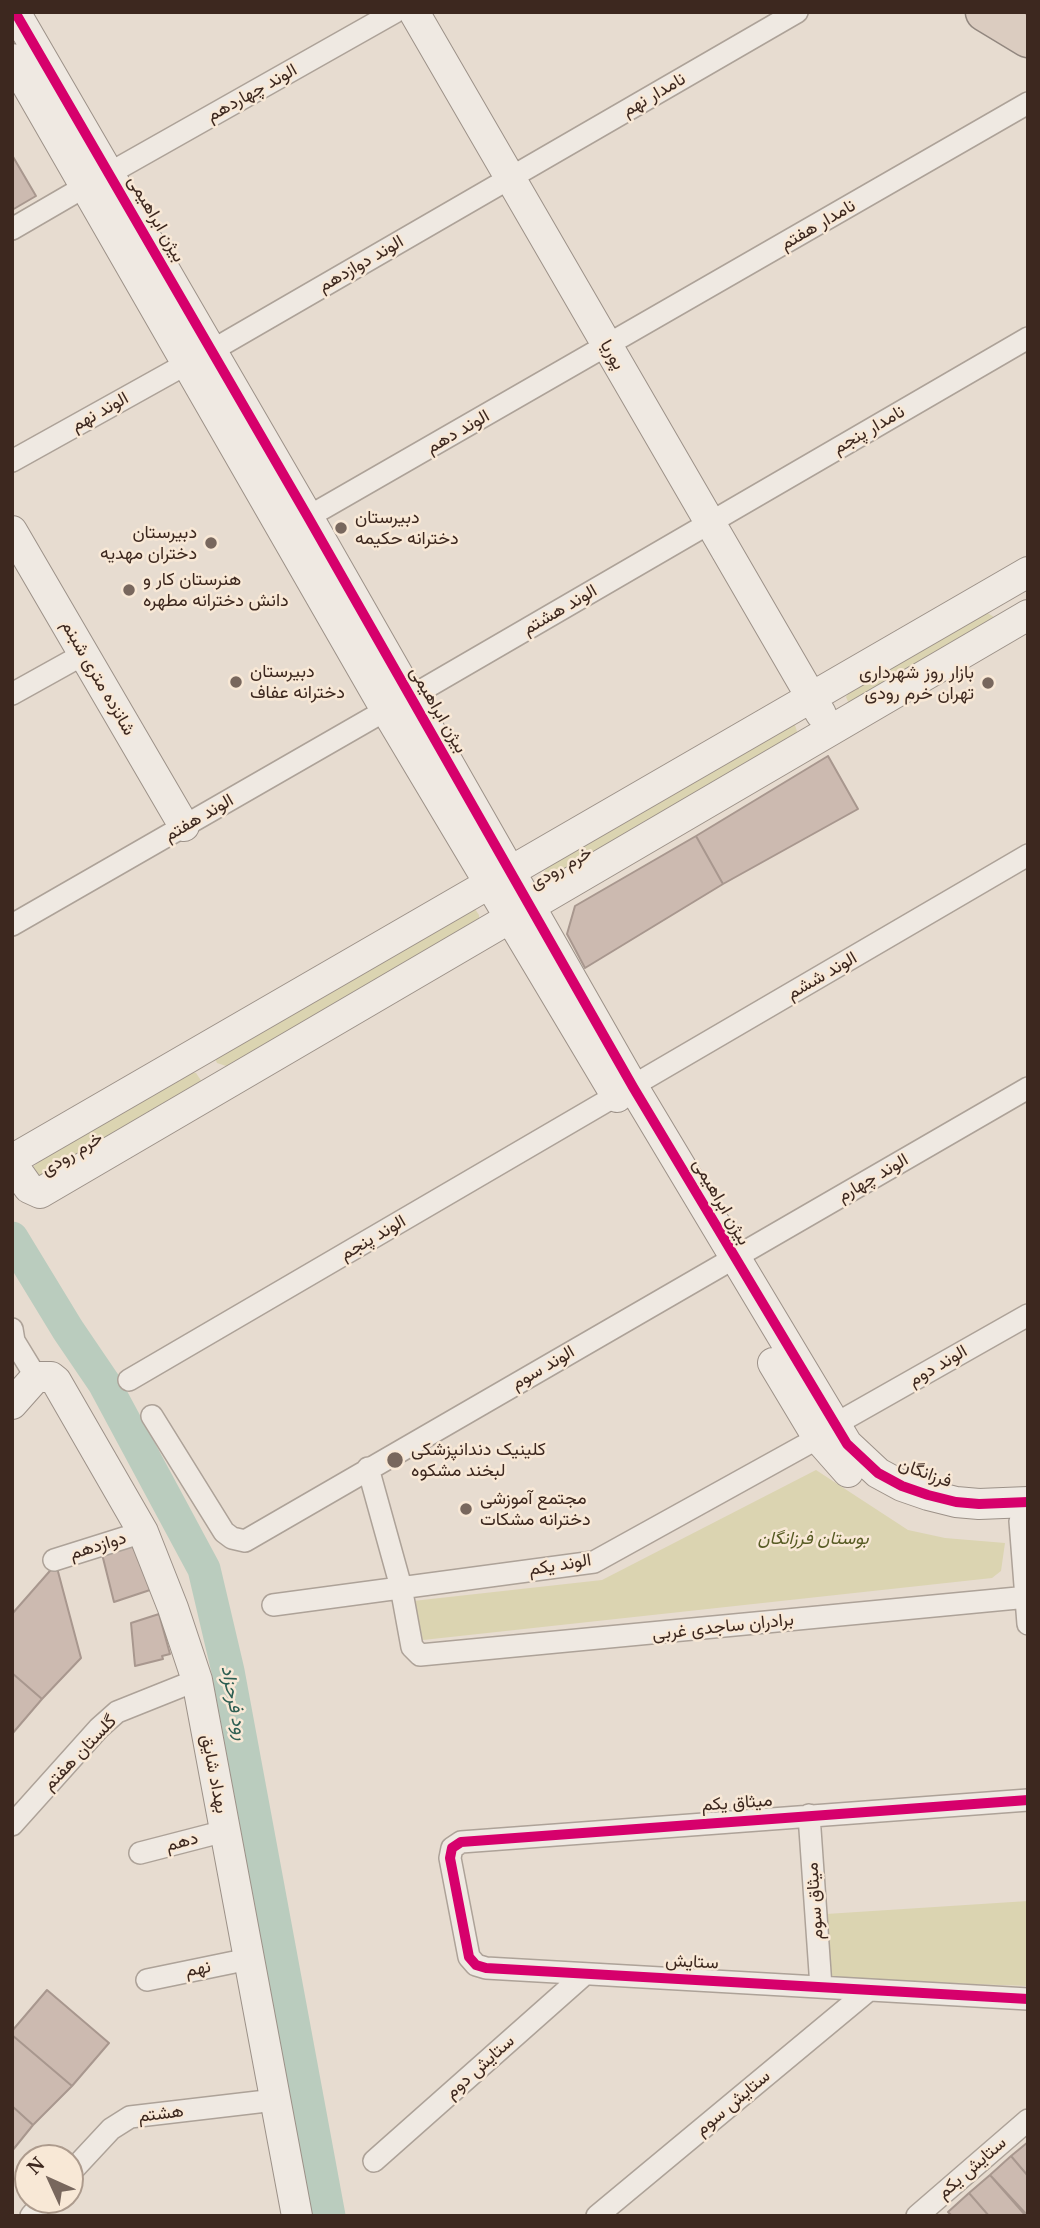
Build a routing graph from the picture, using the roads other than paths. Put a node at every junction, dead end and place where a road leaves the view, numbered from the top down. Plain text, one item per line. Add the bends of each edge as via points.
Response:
1 (15, 12) edge
2 (395, 12) edge
3 (414, 12) edge
4 (797, 12) edge
5 (985, 12) edge
6 (1028, 38) edge
7 (12, 59) edge
8 (1028, 103) edge
9 (510, 178) junction
10 (98, 180) junction
11 (12, 229) edge
12 (1028, 338) edge
13 (607, 346) junction
14 (200, 357) junction
15 (12, 461) edge
16 (296, 523) junction
17 (710, 523) junction
18 (12, 531) edge
19 (1026, 578) edge
20 (1028, 615) edge
21 (84, 654) junction
22 (12, 694) edge
23 (811, 697) junction
24 (398, 704) junction
25 (830, 730) junction
26 (184, 826) junction
27 (1028, 855) edge
28 (499, 877) junction
29 (520, 913) junction
30 (12, 925) edge
31 (197, 1053) junction
32 (1028, 1088) edge
33 (218, 1089) junction
34 (625, 1092) junction
35 (726, 1263) junction
36 (1028, 1315) edge
37 (12, 1329) edge
38 (36, 1377) junction
39 (129, 1380) dead end
40 (12, 1404) edge
41 (152, 1416) dead end
42 (834, 1427) junction
43 (368, 1468) junction
44 (1024, 1511) edge
45 (143, 1532) junction
46 (54, 1560) dead end
47 (401, 1587) junction
48 (1026, 1597) edge
49 (273, 1605) dead end
50 (1028, 1624) edge
51 (197, 1680) junction
52 (1028, 1800) edge
53 (809, 1815) junction
54 (12, 1825) edge
55 (225, 1831) junction
56 (452, 1848) joint
57 (139, 1853) dead end
58 (249, 1959) junction
59 (585, 1973) junction
60 (147, 1980) dead end
61 (821, 1987) junction
62 (869, 1990) junction
63 (1028, 1999) edge
64 (275, 2100) junction
65 (1028, 2120) edge
66 (84, 2158) edge
67 (374, 2161) dead end
68 (297, 2216) edge
69 (597, 2216) edge
70 (917, 2216) edge

1 - 10 street, بیژن ابراهیمی
2 - 10 street, الوند چهاردهم
3 - 9 street, پوریا
4 - 9 street, نامدار نهم
5 - 6 highway
7 - 10 street, بیژن ابراهیمی
8 - 13 street, نامدار هفتم
9 - 13 street, پوریا
9 - 14 street, الوند دوازدهم
10 - 11 street, الوند چهاردهم
10 - 14 street, بیژن ابراهیمی
12 - 17 street, نامدار پنجم
13 - 16 street, الوند دهم
13 - 17 street, پوریا
14 - 15 street, الوند نهم
14 - 16 street, بیژن ابراهیمی
16 - 24 street, بیژن ابراهیمی
17 - 23 street, پوریا
17 - 24 street, الوند هشتم
18 - 21 street, شانزده متری شبنم
19 - 23 street, خرم رودی
20 - 25 street, خرم رودی
21 - 22 street
21 - 26 street, شانزده متری شبنم
23 - 25 street, پوریا
23 - 28 street, خرم رودی
24 - 26 street, الوند هفتم
24 - 28 street, بیژن ابراهیمی
25 - 29 street, خرم رودی
26 - 30 street, الوند هفتم
27 - 34 street, الوند ششم
28 - 29 street, بیژن ابراهیمی
28 - 31 street, خرم رودی
29 - 33 street, خرم رودی
29 - 34 street, بیژن ابراهیمی
31 - 33 street
31 - 33 street, خرم رودی via 20,1155 17,1171 29,1188 40,1193
32 - 35 street, الوند چهارم
34 - 35 street, بیژن ابراهیمی
34 - 39 street, الوند پنجم
35 - 42 street, بیژن ابراهیمی
35 - 43 street, الوند سوم
36 - 42 street, الوند دوم
37 - 38 street via 13,1340
38 - 40 street
38 - 45 street, بهداد شایق via 56,1381
41 - 43 street, الوند سوم via 232,1538 245,1541
42 - 44 street, فرزانگان via 878,1474 902,1486 956,1502
42 - 47 street, الوند یکم via 594,1562
43 - 47 street
44 - 48 street
45 - 46 street, دوازدهم
45 - 51 street, بهداد شایق
47 - 48 street, برادران ساجدی غربی via 412,1647 420,1655
47 - 49 street, الوند یکم
48 - 50 street
51 - 54 street, گلستان هفتم via 117,1712
51 - 55 street, بهداد شایق
52 - 53 street, میثاق یکم
53 - 56 street, میثاق یکم via 461,1842
53 - 61 street, میثاق سوم
55 - 57 street, دهم
55 - 58 street, بهداد شایق
56 - 59 street, ستایش via 450,1858 470,1957 477,1965
58 - 60 street, نهم
58 - 64 street, بهداد شایق
59 - 61 street, ستایش
59 - 67 street, ستایش دوم
61 - 62 street, ستایش
62 - 63 street, ستایش
62 - 69 street, ستایش سوم
64 - 66 street, هشتم via 130,2118 111,2129
64 - 68 street, بهداد شایق
65 - 70 street, ستایش یکم

